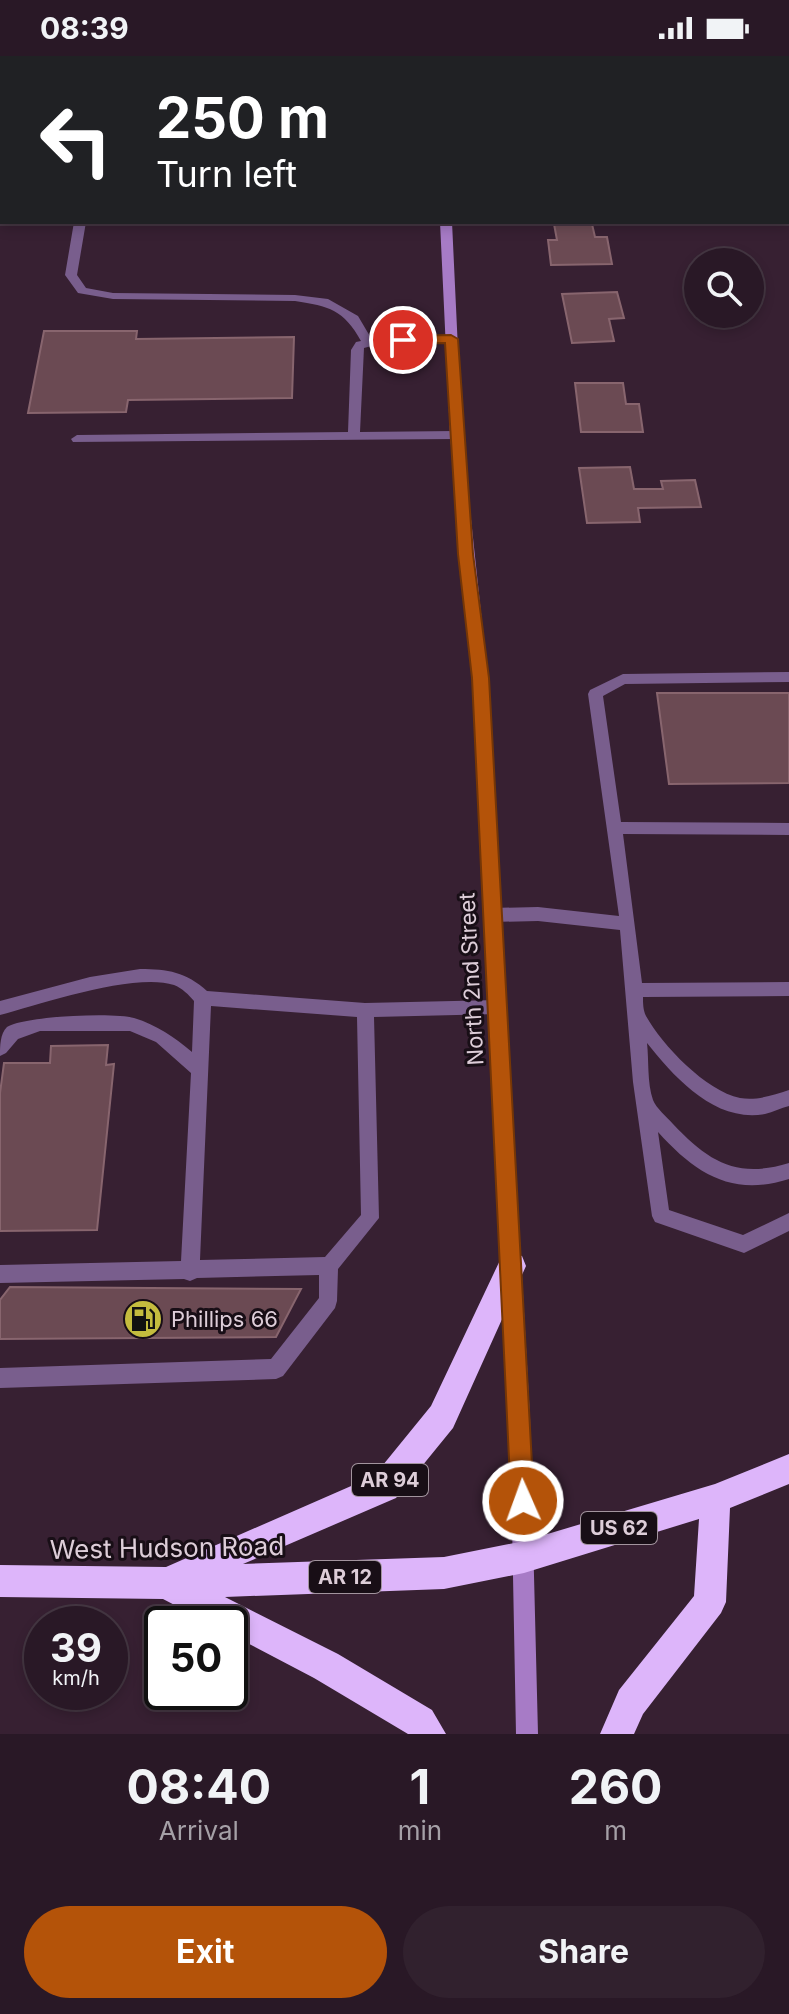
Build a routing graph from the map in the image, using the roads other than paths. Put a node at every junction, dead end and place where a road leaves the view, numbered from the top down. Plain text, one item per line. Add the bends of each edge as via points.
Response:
1 (80, 224) edge
2 (446, 224) edge
3 (451, 339) junction
4 (367, 341) junction
5 (456, 435) junction
6 (354, 436) junction
7 (77, 439) dead end
8 (789, 677) edge
9 (615, 828) junction
10 (789, 829) edge
11 (493, 915) junction
12 (628, 924) junction
13 (789, 989) edge
14 (634, 990) junction
15 (203, 998) junction
16 (498, 1007) junction
17 (0, 1008) edge
18 (365, 1010) junction
19 (636, 1015) junction
20 (0, 1048) edge
21 (200, 1070) junction
22 (789, 1098) edge
23 (645, 1103) junction
24 (789, 1171) edge
25 (789, 1222) edge
26 (329, 1266) junction
27 (512, 1266) junction
28 (190, 1272) junction
29 (0, 1274) edge
30 (0, 1378) edge
31 (789, 1469) edge
32 (715, 1499) junction
33 (524, 1557) junction
34 (0, 1581) edge
35 (165, 1583) junction
36 (429, 1734) edge
37 (527, 1734) edge
38 (617, 1734) edge

1 - 4 lane via 71,275 82,291 328,302 354,318
2 - 3 main road, North 2nd Street / AR 94
3 - 4 lane
3 - 5 main road, North 2nd Street / AR 94
4 - 6 lane via 357,350
5 - 6 lane
5 - 11 main road, North 2nd Street / AR 94 via 481,678
6 - 7 lane
8 - 9 lane via 623,679 595,694
9 - 10 lane
9 - 12 lane
11 - 12 lane
11 - 16 main road, North 2nd Street / AR 94
12 - 14 lane
13 - 14 lane
14 - 19 lane
15 - 17 lane via 180,979 151,975
15 - 18 lane
15 - 21 lane
16 - 18 lane
16 - 27 main road, North 2nd Street / AR 94
18 - 26 lane via 370,1218
19 - 22 lane via 678,1071 716,1099 767,1109
19 - 23 lane
20 - 21 lane via 12,1033 40,1024 131,1024 162,1037
21 - 28 lane
23 - 24 lane via 680,1147 724,1176 773,1178
23 - 25 lane via 661,1216 744,1244
26 - 28 lane
26 - 30 lane via 328,1301 276,1369
27 - 33 main road, North 2nd Street / AR 94
27 - 35 highway, AR 94 via 442,1417 385,1487
28 - 29 lane
31 - 32 highway, US 62
32 - 33 highway, US 62
32 - 38 highway via 710,1602 631,1702
33 - 35 highway, West Hudson Road / AR 12 via 444,1573
33 - 37 main road, North 2nd Street
34 - 35 highway, West Hudson Road / AR 12
35 - 36 highway, AR 12 via 326,1666 420,1722

